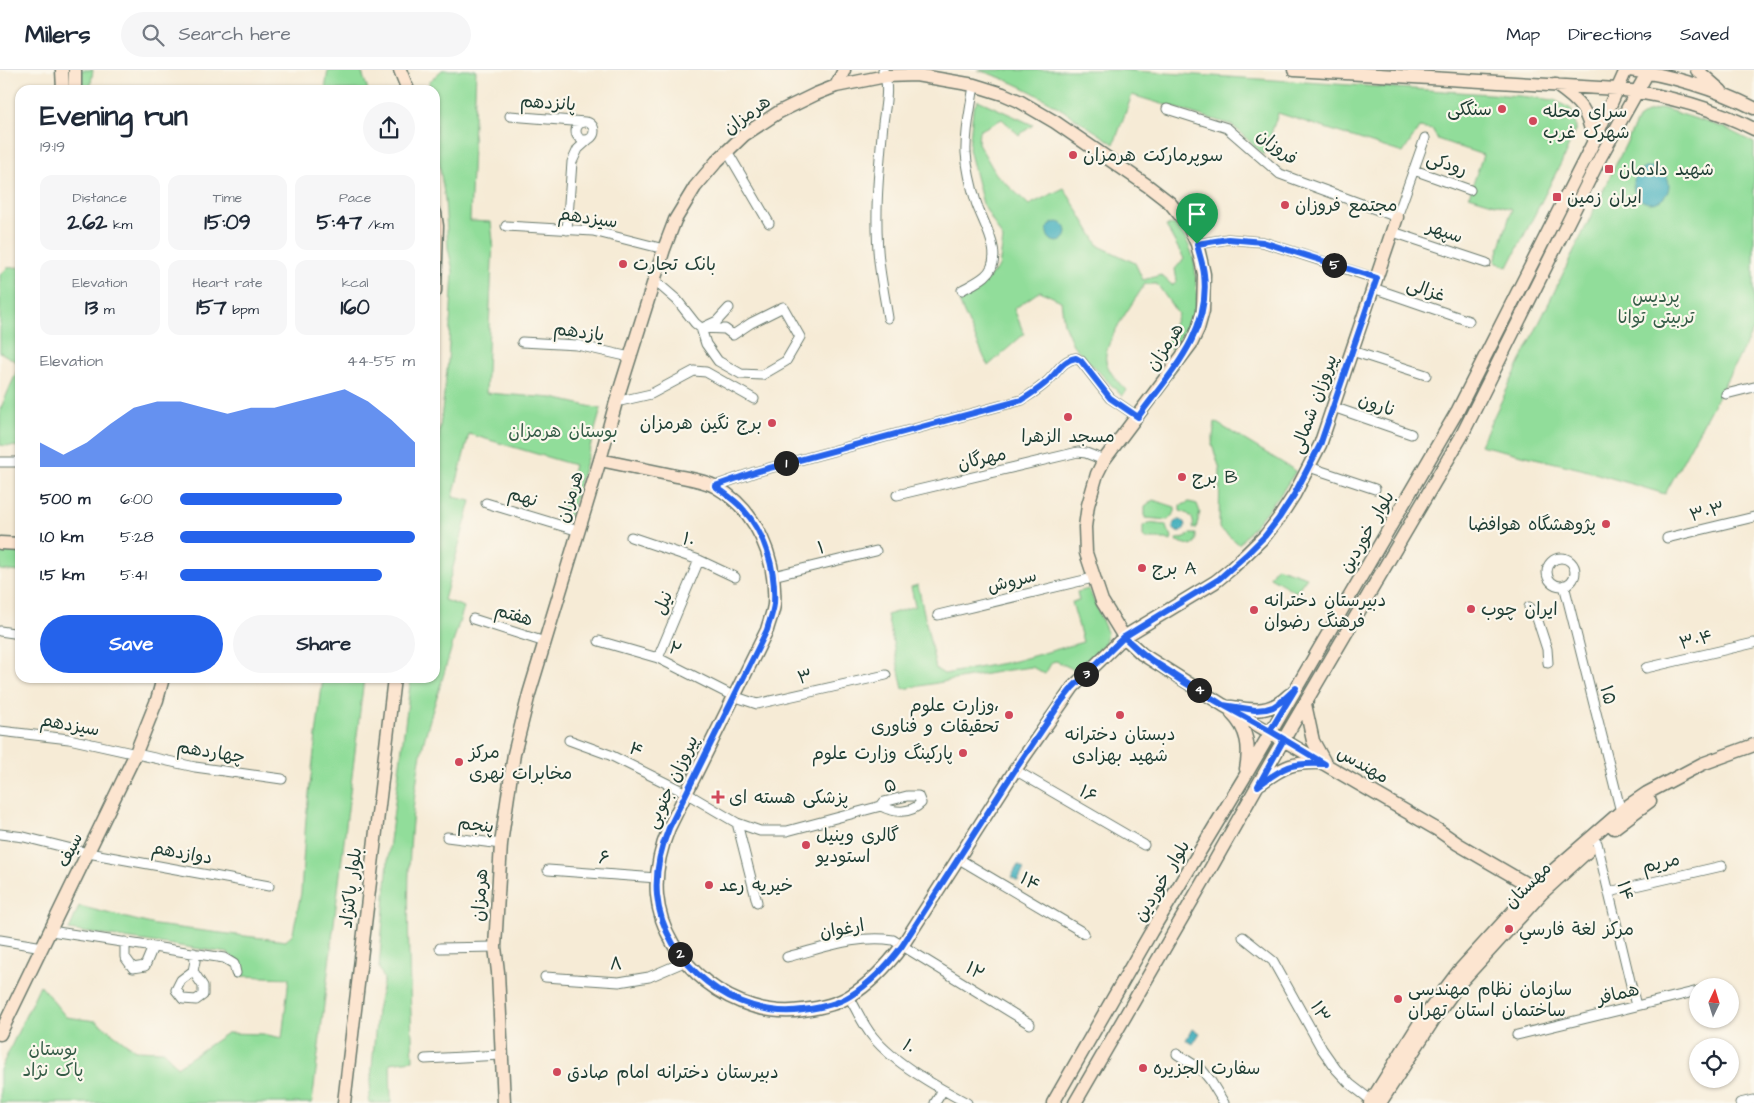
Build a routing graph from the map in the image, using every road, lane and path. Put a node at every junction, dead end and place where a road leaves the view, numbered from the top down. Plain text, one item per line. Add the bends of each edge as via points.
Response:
1 (62, 70) edge
2 (75, 70) edge
3 (400, 70) edge
4 (844, 70) edge
5 (861, 70) edge
6 (1294, 70) edge
7 (1298, 70) edge
8 (1628, 70) edge
9 (1697, 70) edge
10 (1336, 71) edge
11 (1649, 71) edge
12 (885, 73) edge
13 (854, 83) junction
14 (63, 85) edge
15 (75, 85) edge
16 (406, 85) edge
17 (974, 85) junction
18 (1556, 85) junction
19 (836, 86) junction
20 (1617, 89) junction
21 (1636, 91) junction
22 (1729, 97) junction
23 (1752, 104) edge
24 (1167, 109) dead end
25 (510, 116) dead end
26 (1754, 129) edge
27 (1425, 138) dead end
28 (1594, 141) junction
29 (727, 151) junction
30 (1414, 170) junction
31 (1470, 190) dead end
32 (1397, 217) junction
33 (769, 223) dead end
34 (506, 226) dead end
35 (567, 230) junction
36 (1393, 232) junction
37 (1197, 244) junction
38 (664, 249) junction
39 (1486, 263) dead end
40 (654, 280) junction
41 (1375, 284) junction
42 (962, 290) dead end
43 (729, 308) dead end
44 (888, 318) dead end
45 (1469, 322) dead end
46 (702, 328) junction
47 (522, 342) dead end
48 (1352, 351) junction
49 (630, 357) junction
50 (1426, 375) dead end
51 (1754, 387) edge
52 (1726, 394) dead end
53 (754, 399) dead end
54 (616, 402) junction
55 (1333, 406) junction
56 (1138, 417) junction
57 (1411, 434) dead end
58 (600, 460) junction
59 (1104, 460) junction
60 (0, 462) edge
61 (15, 462) edge
62 (1310, 467) junction
63 (715, 486) junction
64 (1375, 489) dead end
65 (897, 496) dead end
66 (486, 503) dead end
67 (1754, 517) edge
68 (578, 531) junction
69 (0, 536) edge
70 (15, 536) edge
71 (630, 537) dead end
72 (1667, 538) dead end
73 (0, 543) edge
74 (15, 544) edge
75 (876, 551) dead end
76 (699, 560) junction
77 (773, 576) junction
78 (735, 577) dead end
79 (1094, 578) junction
80 (1564, 585) dead end
81 (1529, 607) dead end
82 (938, 615) dead end
83 (473, 619) dead end
84 (0, 631) edge
85 (15, 633) edge
86 (1124, 637) junction
87 (599, 641) dead end
88 (545, 642) junction
89 (1754, 643) edge
90 (658, 658) junction
91 (1548, 663) dead end
92 (1646, 668) dead end
93 (886, 675) dead end
94 (162, 683) edge
95 (393, 683) edge
96 (1296, 688) junction
97 (733, 696) junction
98 (1305, 704) junction
99 (1223, 705) junction
100 (0, 731) edge
101 (1270, 731) junction
102 (1284, 739) junction
103 (569, 740) dead end
104 (1754, 745) edge
105 (1754, 754) edge
106 (135, 755) junction
107 (1325, 764) junction
108 (1015, 770) junction
109 (1244, 778) junction
110 (282, 779) dead end
111 (1258, 786) junction
112 (686, 793) junction
113 (881, 806) dead end
114 (1622, 816) junction
115 (737, 823) junction
116 (0, 834) edge
117 (447, 838) dead end
118 (1595, 839) junction
119 (501, 844) junction
120 (1144, 845) dead end
121 (88, 853) junction
122 (959, 859) junction
123 (1722, 866) dead end
124 (548, 870) dead end
125 (657, 878) junction
126 (269, 886) dead end
127 (1541, 888) junction
128 (1609, 892) junction
129 (756, 902) dead end
130 (51, 931) junction
131 (1084, 933) dead end
132 (1243, 937) dead end
133 (0, 940) edge
134 (125, 942) junction
135 (902, 946) junction
136 (43, 947) junction
137 (153, 947) junction
138 (494, 947) junction
139 (440, 948) dead end
140 (194, 952) junction
141 (787, 957) dead end
142 (684, 962) junction
143 (193, 972) dead end
144 (236, 973) dead end
145 (545, 976) dead end
146 (1689, 993) edge
147 (849, 997) junction
148 (1636, 1006) junction
149 (1030, 1024) dead end
150 (0, 1034) edge
151 (1517, 1035) dead end
152 (1177, 1054) dead end
153 (501, 1055) junction
154 (425, 1059) dead end
155 (943, 1090) junction
156 (1753, 1100) edge
157 (1375, 1102) edge
158 (344, 1103) edge
159 (504, 1103) edge
160 (935, 1103) edge
161 (967, 1103) edge
162 (1053, 1103) edge
163 (1075, 1103) edge
164 (1224, 1103) edge
165 (1740, 1103) edge

1 - 14 street
2 - 15 street
3 - 16 street
4 - 19 street
5 - 13 street
6 - 7 street
7 - 10 street
8 - 11 street
8 - 20 street, بلوار خوردین
9 - 22 street
10 - 18 street
11 - 21 street, بلوار خوردین
11 - 22 street
12 - 13 street, هرمزان
12 - 17 street, هرمزان
12 - 44 street via 877,216 879,261
13 - 19 street, هرمزان
17 - 37 street, هرمزان via 1003,94 1038,111 1148,186 1180,214
17 - 42 street via 966,154 976,201 993,242 993,254 986,276
18 - 20 street
18 - 28 street via 1582,108
19 - 29 street, هرمزان via 779,112 744,135
20 - 21 street
20 - 28 street, بلوار خوردین
21 - 26 street via 1699,106
21 - 98 street, بلوار خوردین via 1461,437
22 - 23 street
24 - 32 street, فروزان via 1228,128 1280,174
25 - 35 street, پانزدهم via 584,122 594,129 593,136 578,150 572,162
27 - 30 street, پیروزان شمالی
28 - 96 street, بلوار خوردین via 1458,410
29 - 33 street
29 - 38 street, هرمزان via 695,187 674,220
30 - 31 street, رودکی
30 - 32 street, پیروزان شمالی
32 - 36 street, پیروزان شمالی
34 - 35 street, سیزدهم
35 - 38 street, سیزدهم via 593,231
36 - 39 street, سپهر
36 - 41 street, پیروزان شمالی
37 - 41 street, غزالی via 1228,239 1263,242
37 - 56 street, هرمزان via 1204,274 1198,329 1178,364
38 - 40 street, هرمزان
40 - 46 street
40 - 49 street, هرمزان
41 - 45 street, غزالی
41 - 48 street, پیروزان شمالی
43 - 46 street via 717,321
46 - 46 street via 706,344 718,361 741,374 762,376 786,361 800,337 783,307 733,335 725,329
47 - 49 street, یازدهم via 577,344
48 - 50 street
48 - 55 street, پیروزان شمالی
49 - 54 street, هرمزان
51 - 52 street
53 - 54 street via 706,372 694,371 651,394
54 - 58 street, هرمزان
55 - 57 street, نارون
55 - 62 street, پیروزان شمالی
56 - 59 street, هرمزان
56 - 63 street via 1110,398 1081,361 1073,358 1065,362 1048,382 1022,400 755,472
58 - 63 street, پیروزان جنوبی
58 - 68 street, هرمزان
59 - 65 street, مهرگان via 1078,452
59 - 79 street, هرمزان via 1091,490 1085,526 1086,553
60 - 61 street
62 - 64 street
62 - 86 street, پیروزان شمالی via 1265,536 1231,570
63 - 77 street, پیروزان جنوبی via 742,507 758,529 768,552
66 - 68 street, نهم
67 - 72 street, ۳۰۳
68 - 88 street, هرمزان
69 - 70 street
71 - 76 street, ۱۰
73 - 74 street
75 - 77 street, ۱
76 - 78 street, ۱۰
76 - 90 street, نیل
77 - 97 street, پیروزان جنوبی via 774,606 767,630
79 - 82 street, سروش
79 - 86 street, هرمزان via 1106,608
80 - 114 street, ۱۵
81 - 91 street via 1535,612
83 - 88 street, هفتم
84 - 85 street
86 - 99 street, هرمزان via 1142,654
86 - 108 street, پیروزان جنوبی via 1073,687
87 - 90 street, ۲
88 - 119 street, هرمزان via 514,754
89 - 92 street, ۳۰۴
90 - 97 street, ۲
93 - 97 street, ۳ via 763,703
94 - 106 street, سیف
95 - 158 street, بلوار پاکنژاد
96 - 99 street via 1282,701 1266,709
96 - 101 street, بلوار خوردین
97 - 112 street, پیروزان جنوبی
98 - 102 street, بلوار خوردین
98 - 107 street via 1312,741
99 - 101 street, هرمزان
99 - 109 street via 1242,725 1248,741
100 - 106 street, سیزدهم via 69,739
101 - 102 street, مهندس
101 - 109 street, بلوار خوردین
102 - 107 street, مهندس
102 - 111 street, بلوار خوردین
103 - 112 street, ۴ via 610,755
104 - 114 street via 1670,780 1646,793
105 - 114 street, مهستان via 1684,781
106 - 110 street, چهاردهم
106 - 121 street, سیف
107 - 111 street via 1292,764
107 - 127 street, مهندس via 1458,844
108 - 120 street, ۱۶
108 - 122 street, پیروزان جنوبی
109 - 162 street, بلوار خوردین
111 - 163 street, بلوار خوردین
112 - 115 street, ۵
112 - 125 street, پیروزان جنوبی via 661,848
113 - 115 street, ۵ via 787,831 760,831
114 - 118 street, مهستان
115 - 129 street
116 - 121 street
117 - 119 street, پنجم
118 - 127 street, مهستان
118 - 128 street, ۱۴
119 - 138 street, هرمزان
121 - 126 street, دوازدهم
121 - 130 street, سیف
122 - 131 street, ۱۴
122 - 135 street, پیروزان جنوبی
123 - 128 street, مریم
124 - 125 street, ۶
125 - 142 street, پیروزان جنوبی via 661,914
127 - 157 street, مهستان via 1458,972
128 - 148 street, ۱۴
130 - 134 street
130 - 136 street, سیف
132 - 157 street, ۱۳ via 1273,961 1336,1069
133 - 136 street
134 - 137 street
134 - 137 street via 125,958 133,968 145,966
135 - 141 street, ارغوان via 892,940 870,939
135 - 147 street, پیروزان جنوبی via 873,980
135 - 149 street, ۱۲
136 - 150 street, سیف
137 - 140 street
138 - 139 street
138 - 153 street, هرمزان
140 - 143 street
140 - 144 street via 231,961
142 - 145 street, ۸ via 649,977 620,982
142 - 147 street, پیروزان جنوبی via 722,992 762,1009 796,1011 823,1007
146 - 148 street, همافر
147 - 155 street, ۱۰ via 873,1037 898,1060
148 - 151 street, همافر
152 - 164 street via 1202,1070
153 - 154 street
153 - 159 street, هرمزان
155 - 160 street
155 - 161 street, ۱۰
156 - 165 street

